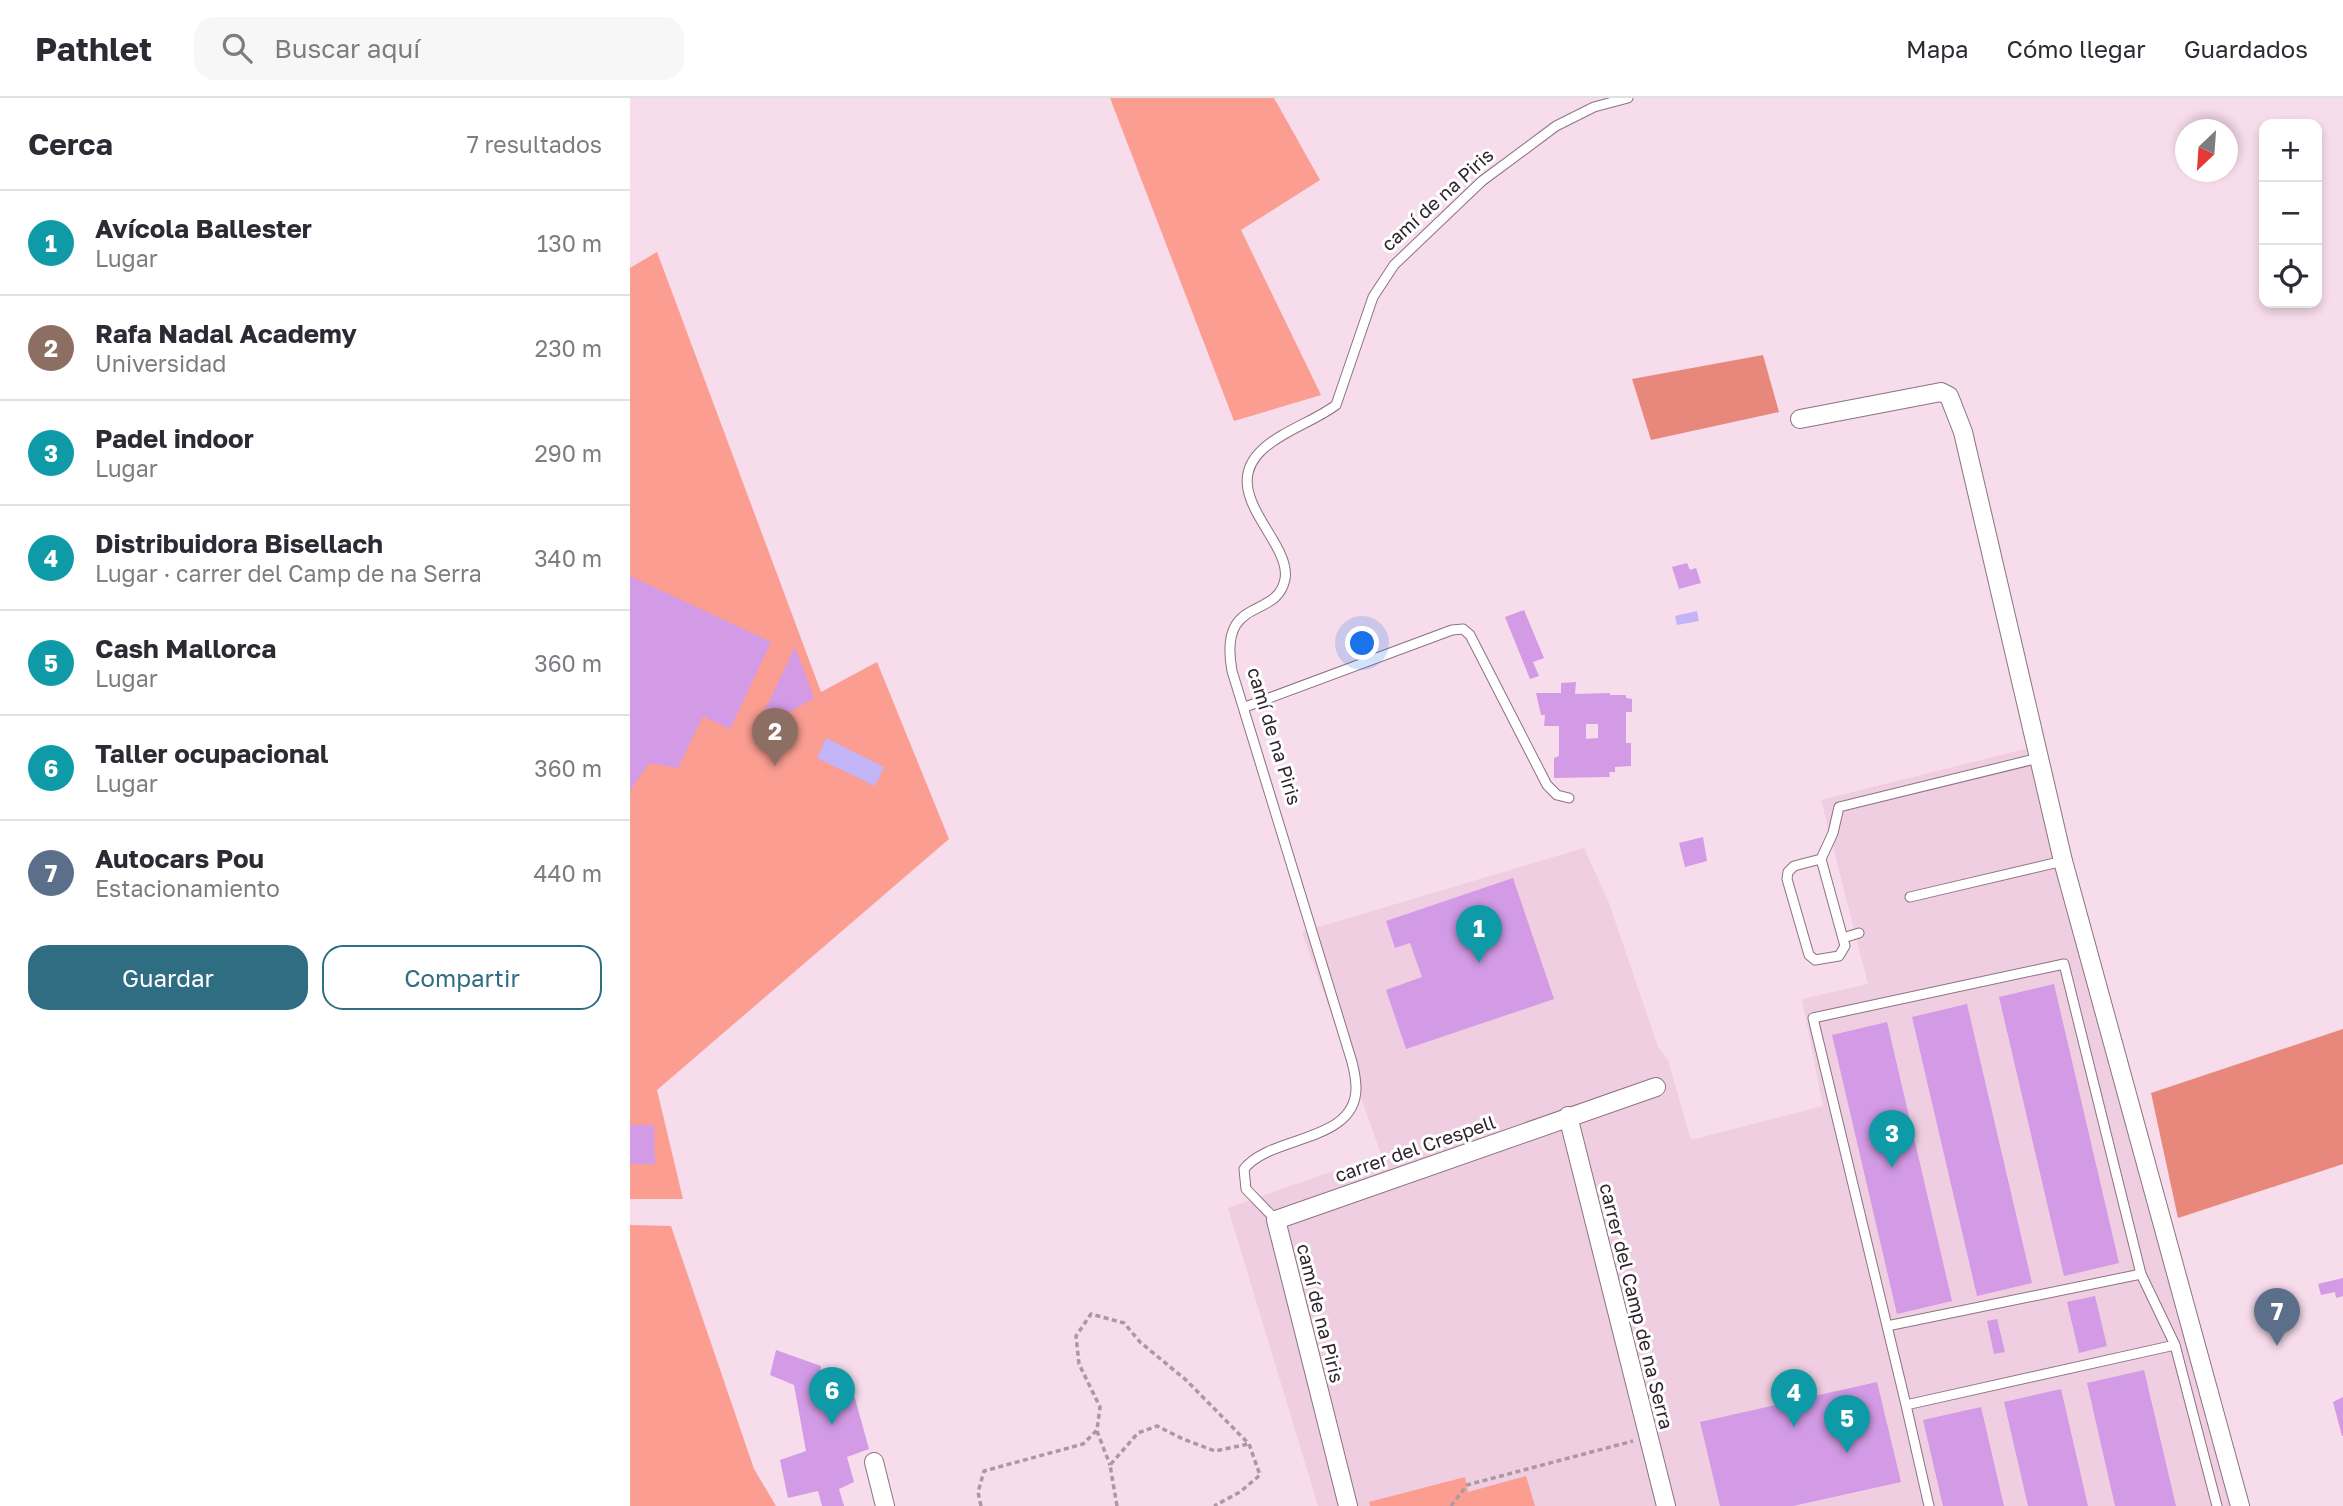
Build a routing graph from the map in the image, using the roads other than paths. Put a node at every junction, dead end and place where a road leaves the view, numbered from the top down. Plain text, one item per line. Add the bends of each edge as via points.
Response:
1 (1628, 98) edge
2 (1800, 419) dead end
3 (1245, 708) junction
4 (2039, 758) junction
5 (1569, 798) dead end
6 (1821, 859) junction
7 (2063, 861) junction
8 (1910, 897) dead end
9 (1859, 933) dead end
10 (1843, 937) junction
11 (1656, 1087) dead end
12 (1568, 1116) junction
13 (1276, 1220) junction
14 (2141, 1274) junction
15 (1887, 1326) junction
16 (2175, 1345) junction
17 (1906, 1405) junction
18 (874, 1462) dead end
19 (885, 1506) edge
20 (1348, 1506) edge
21 (1666, 1506) edge
22 (1929, 1506) edge
23 (2217, 1506) edge
24 (2240, 1506) edge

1 - 3 lane, camí de na Piris via 1594,107 1556,126 1482,181 1394,265 1373,297 1336,405 1273,441 1252,461 1247,479 1251,502 1286,567 1281,590 1243,616 1228,644
2 - 4 street via 1941,392 1949,396 1963,432
3 - 5 lane via 1463,629 1547,785
3 - 13 lane, camí de na Piris via 1352,1062 1356,1091 1349,1113 1325,1132 1260,1154 1244,1169 1246,1189
4 - 6 lane via 1839,807
4 - 7 street
6 - 10 lane
6 - 10 lane via 1794,866 1787,879 1809,955 1815,960 1839,956
7 - 8 lane
7 - 24 street
9 - 10 lane
11 - 12 street, carrer del Crespell
12 - 13 street, carrer del Crespell
12 - 21 street, carrer del Camp de na Serra
13 - 20 street, camí de na Piris
14 - 15 lane
14 - 15 lane via 2064,964 1813,1018
14 - 16 lane
15 - 17 lane
16 - 17 lane
16 - 23 lane
17 - 22 lane
18 - 19 street

